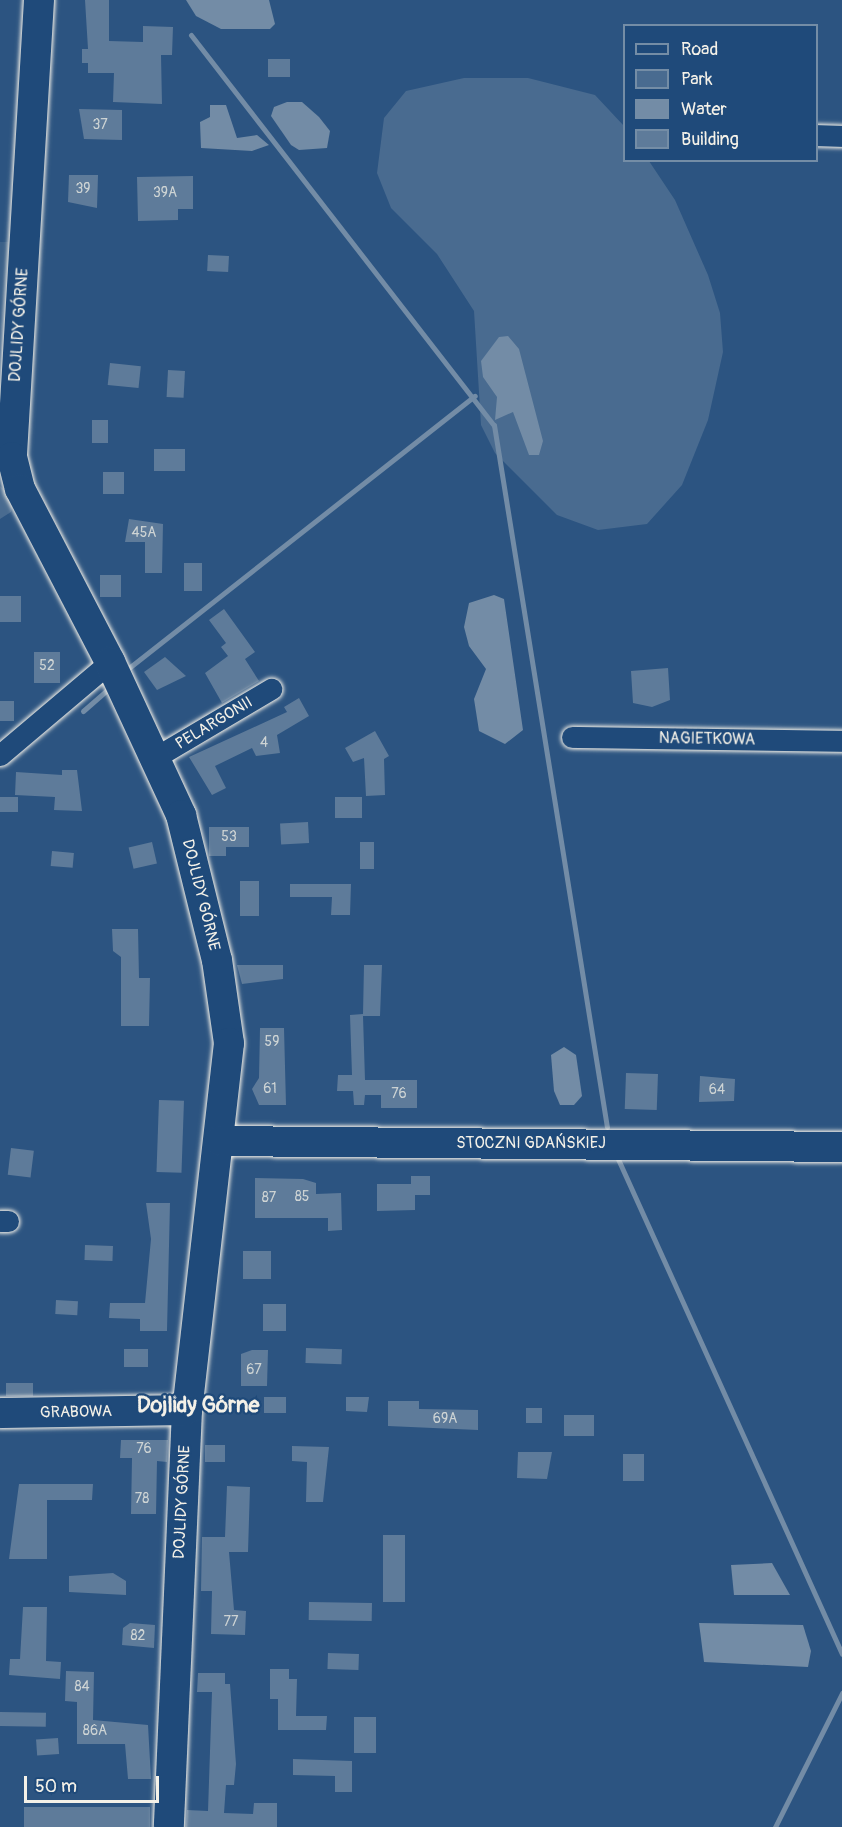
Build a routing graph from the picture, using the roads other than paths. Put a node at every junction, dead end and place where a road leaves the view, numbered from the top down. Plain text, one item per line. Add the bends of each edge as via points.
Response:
1 (39, 0) edge
2 (818, 135) edge
3 (842, 136) edge
4 (6, 460) edge
5 (110, 662) junction
6 (271, 688) dead end
7 (572, 737) dead end
8 (842, 741) edge
9 (0, 755) edge
10 (156, 757) junction
11 (220, 1141) junction
12 (842, 1147) edge
13 (187, 1410) junction
14 (0, 1413) edge
15 (169, 1827) edge

1 - 4 street, DOJLIDY GÓRNE
2 - 3 street
4 - 5 street, DOJLIDY GÓRNE
5 - 9 street
5 - 10 street, DOJLIDY GÓRNE
6 - 10 street, PELARGONII
7 - 8 street, NAGIETKOWA
10 - 11 street, DOJLIDY GÓRNE via 181,815 217,960 229,1043
11 - 12 street, STOCZNI GDAŃSKIEJ
11 - 13 street, DOJLIDY GÓRNE
13 - 14 street, GRABOWA
13 - 15 street, DOJLIDY GÓRNE

